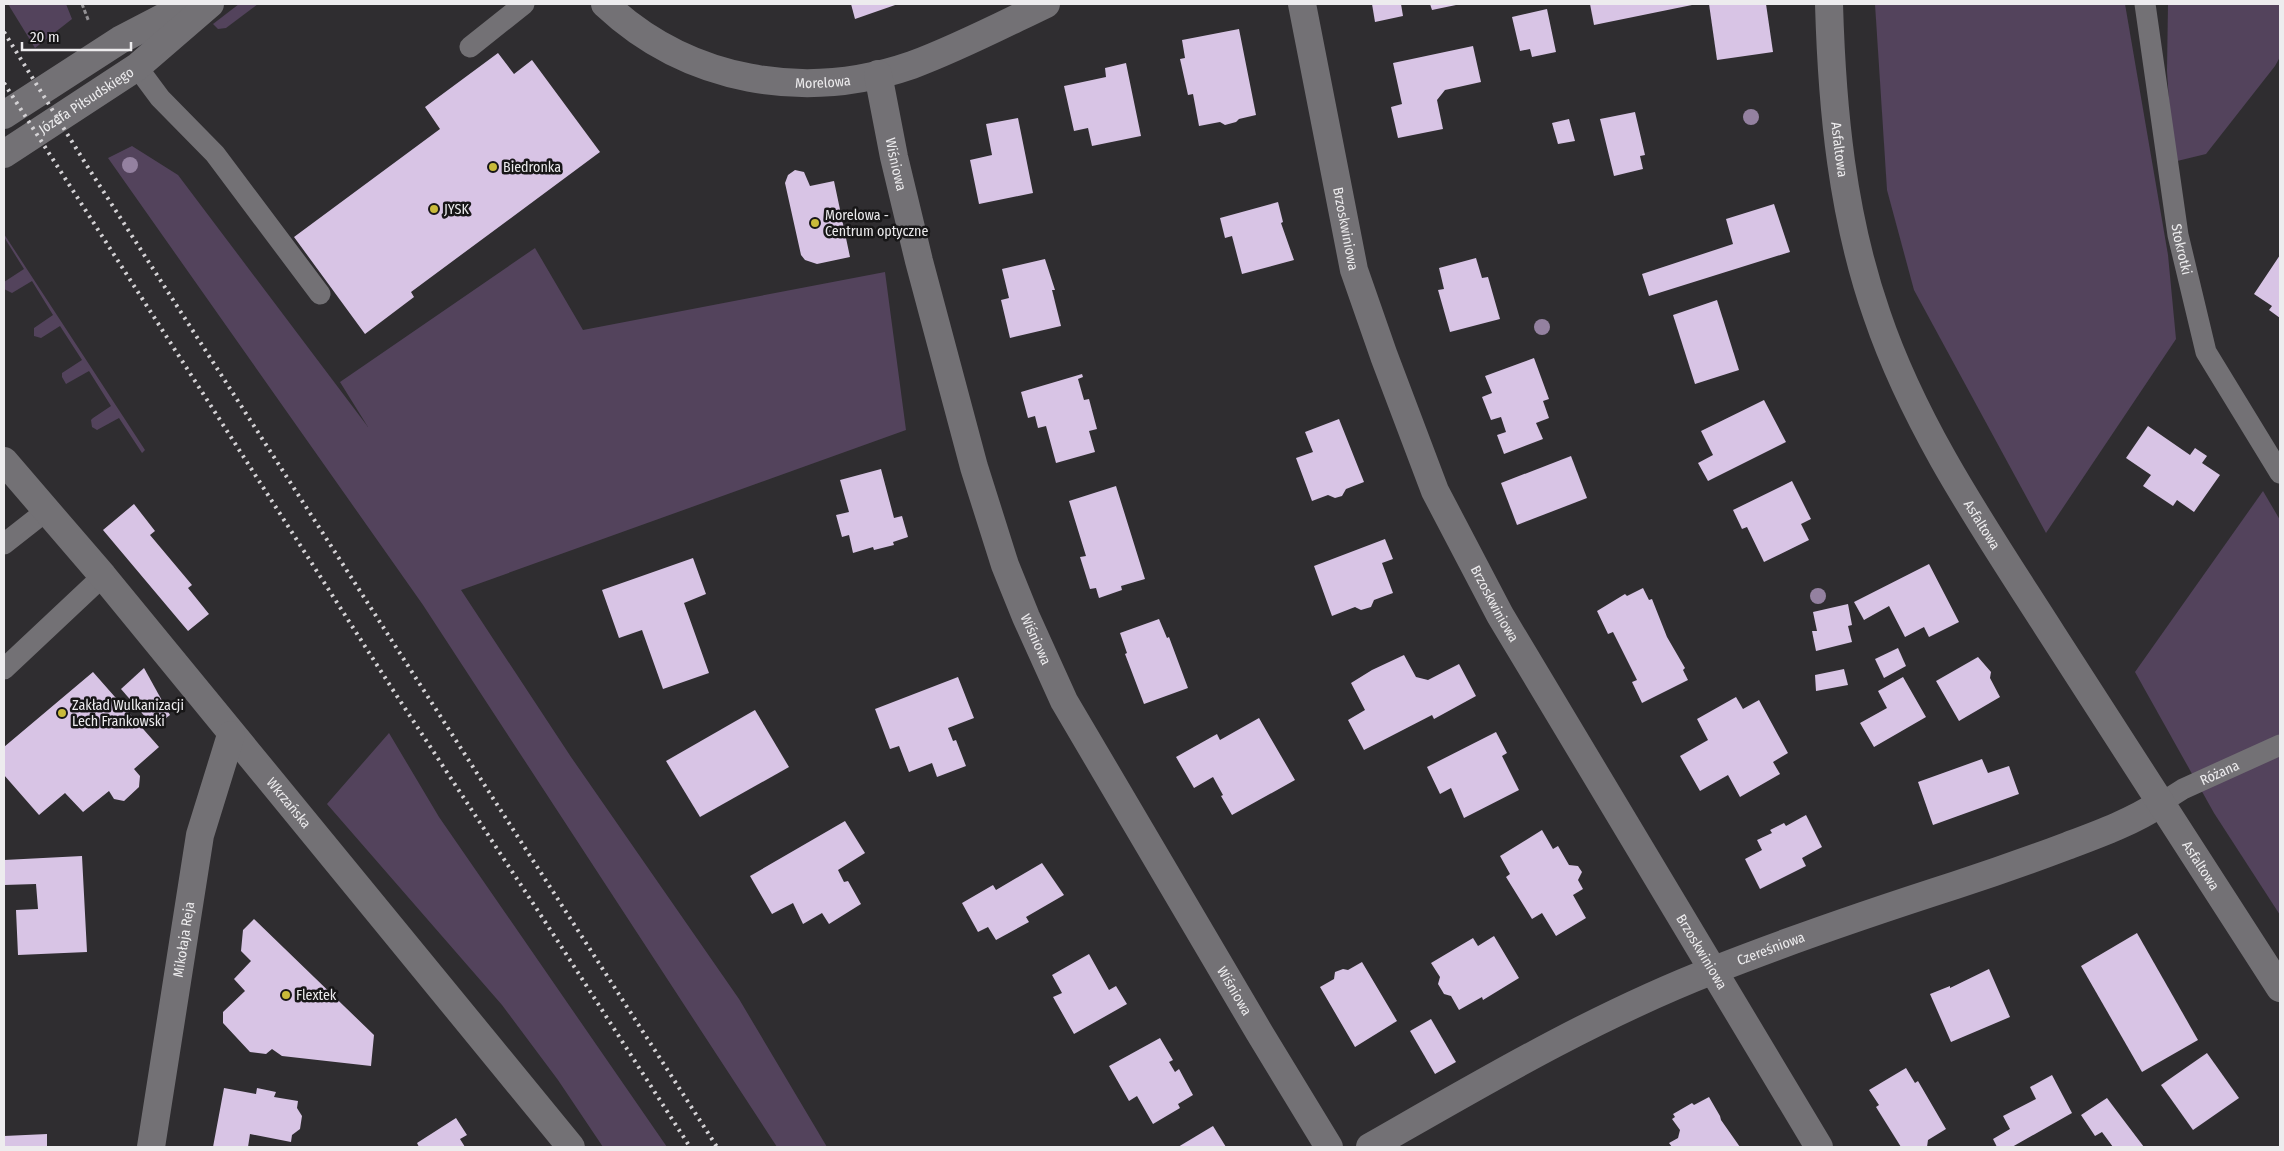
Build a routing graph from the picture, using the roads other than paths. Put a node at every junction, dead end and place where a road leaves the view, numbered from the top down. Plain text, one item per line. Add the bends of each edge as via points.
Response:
1 (189, 4) edge
2 (210, 4) edge
3 (524, 4) edge
4 (605, 4) edge
5 (1046, 4) edge
6 (1302, 4) edge
7 (1830, 4) edge
8 (2145, 4) edge
9 (470, 47) dead end
10 (137, 67) junction
11 (878, 74) junction
12 (4, 115) edge
13 (4, 154) edge
14 (320, 294) dead end
15 (4, 461) edge
16 (2280, 473) edge
17 (46, 510) junction
18 (4, 544) edge
19 (102, 576) junction
20 (4, 669) edge
21 (231, 734) junction
22 (2280, 745) edge
23 (2161, 803) junction
24 (1713, 970) junction
25 (2280, 988) edge
26 (150, 1147) edge
27 (571, 1147) edge
28 (1329, 1147) edge
29 (1370, 1147) edge
30 (1819, 1147) edge

1 - 12 street via 120,40
2 - 10 street, Józefa Piłsudskiego
3 - 9 lane
4 - 11 street, Morelowa via 653,41 684,57 749,79 817,83
5 - 11 street, Morelowa via 941,54
6 - 24 street, Brzoskwiniowa via 1354,270 1435,492 1500,614
7 - 23 street, Asfaltowa via 1836,122 1846,192 1867,284 1897,367 1926,430 2025,592
8 - 16 lane, Stokrotki via 2178,235 2206,352
10 - 13 street, Józefa Piłsudskiego
10 - 14 lane via 160,98 216,154
11 - 28 street, Wiśniowa via 894,157 974,467 1005,565 1026,617 1064,701
15 - 17 street, Wkrzańska
17 - 18 lane
17 - 19 street, Wkrzańska
19 - 20 lane
19 - 21 street, Wkrzańska
21 - 26 street, Mikołaja Reja via 200,835
21 - 27 street, Wkrzańska
22 - 23 lane, Różana via 2183,789
23 - 24 street, Czereśniowa via 2139,818 2016,865
23 - 25 street, Asfaltowa
24 - 29 street, Czereśniowa via 1622,1009 1539,1050
24 - 30 street, Brzoskwiniowa

